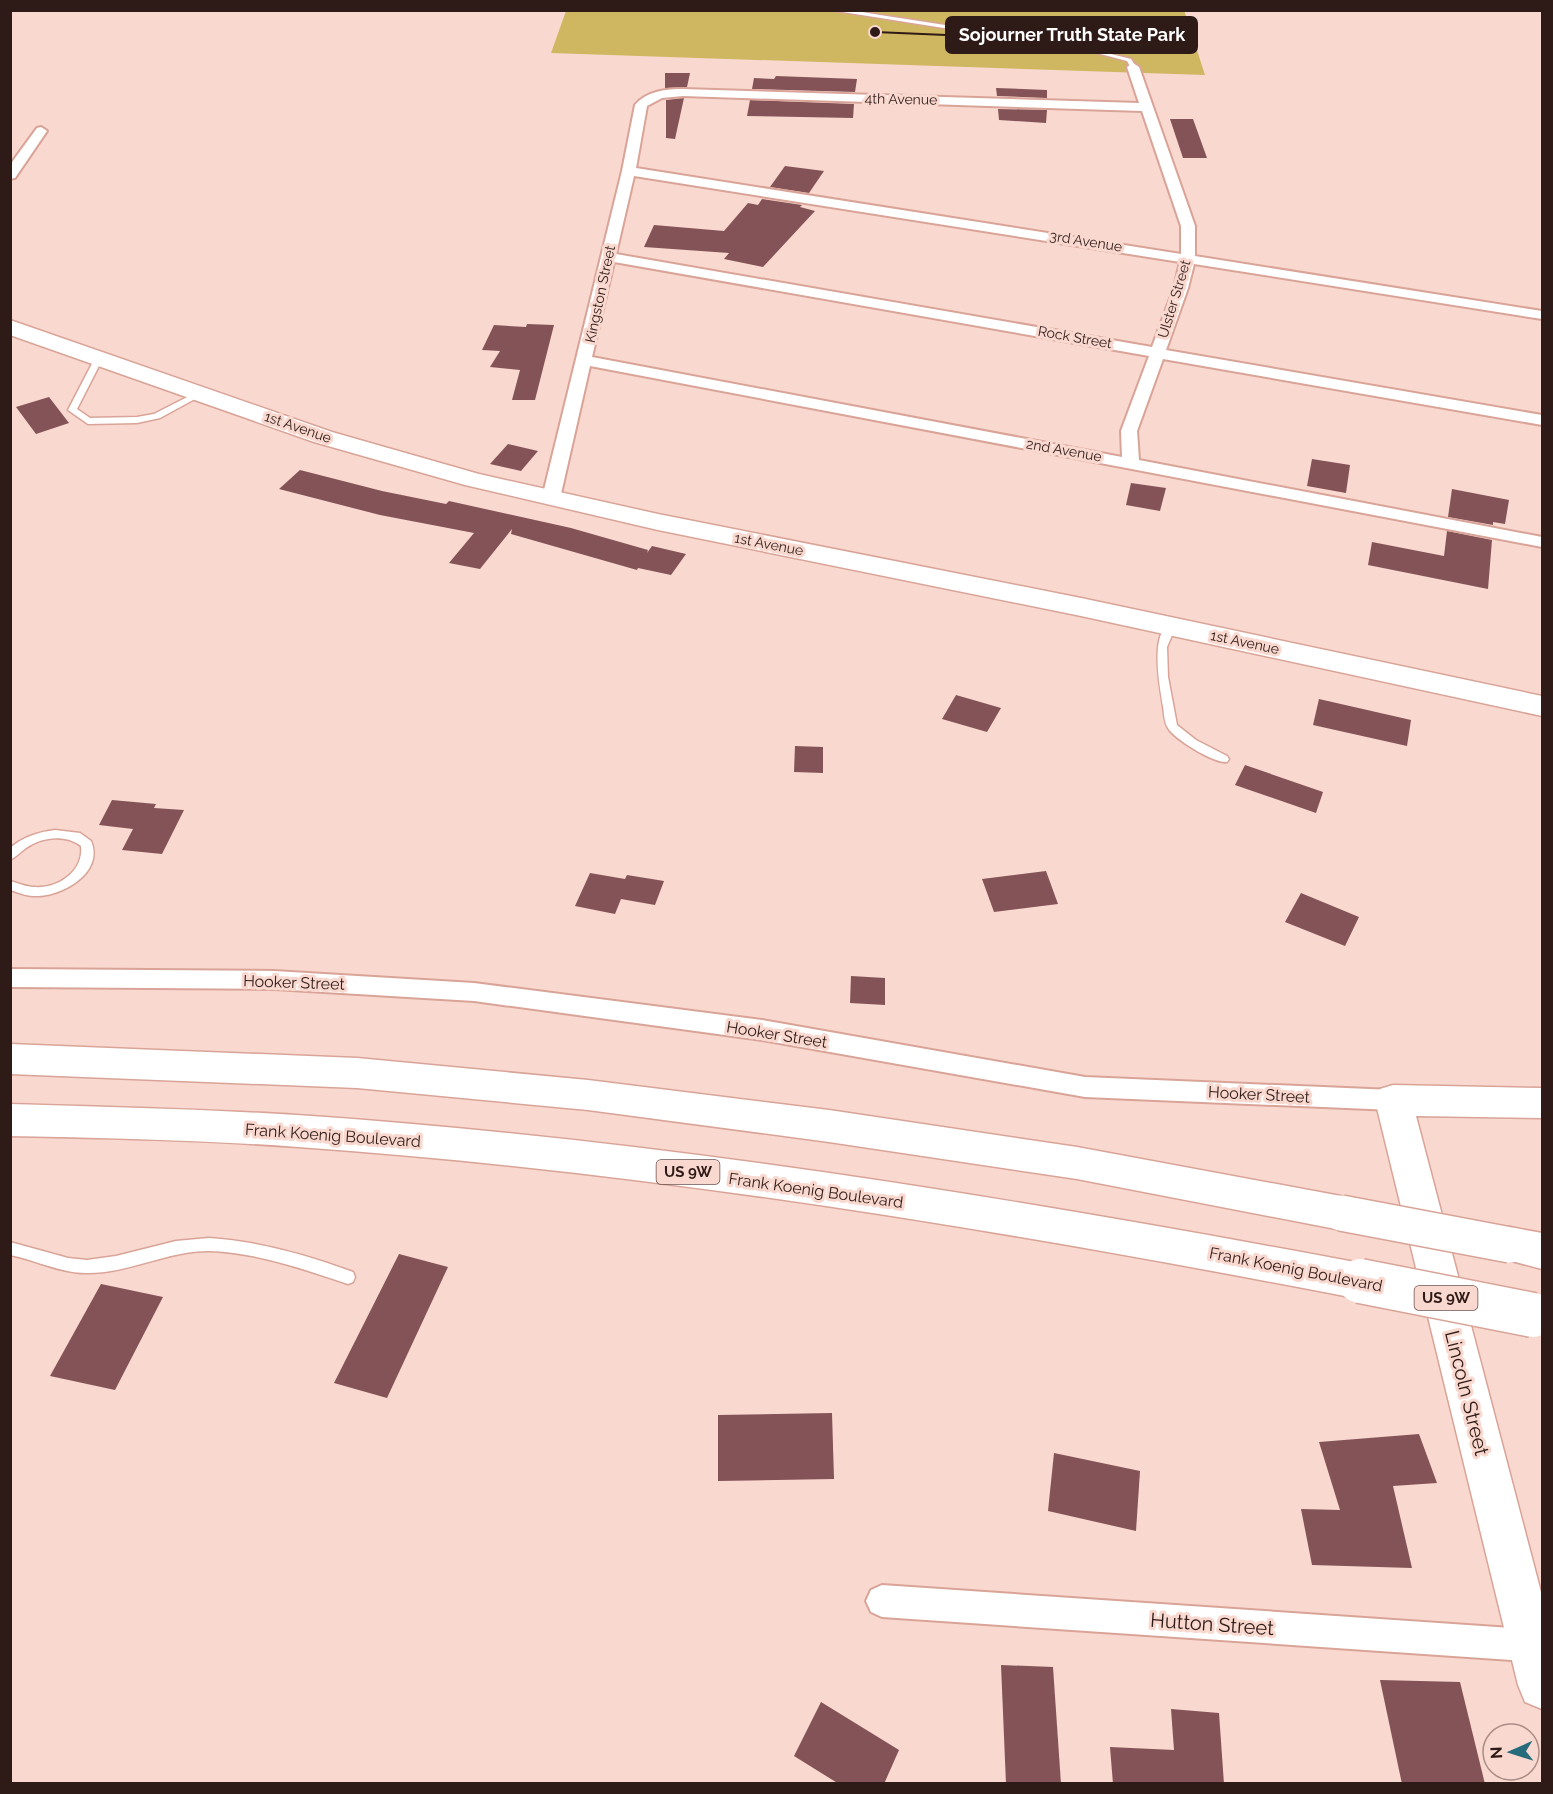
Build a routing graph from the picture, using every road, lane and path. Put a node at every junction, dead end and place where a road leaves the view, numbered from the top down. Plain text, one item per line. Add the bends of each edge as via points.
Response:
1 (833, 10) edge
2 (1133, 67) joint
3 (656, 95) joint
4 (1146, 107) junction
5 (41, 131) dead end
6 (629, 171) junction
7 (10, 176) edge
8 (608, 257) junction
9 (1188, 257) junction
10 (1542, 315) edge
11 (10, 327) edge
12 (1157, 352) junction
13 (99, 358) junction
14 (585, 360) junction
15 (200, 394) junction
16 (1542, 420) edge
17 (1131, 463) junction
18 (551, 498) junction
19 (1542, 542) edge
20 (1171, 626) junction
21 (1542, 706) edge
22 (1223, 759) dead end
23 (10, 856) edge
24 (10, 885) edge
25 (10, 978) edge
26 (10, 1059) edge
27 (1393, 1100) junction
28 (1542, 1102) edge
29 (10, 1120) edge
30 (10, 1248) edge
31 (1526, 1248) edge
32 (348, 1277) dead end
33 (1538, 1315) edge
34 (882, 1601) dead end
35 (1537, 1646) edge
36 (1542, 1685) edge

1 - 2 lane via 1061,44 1119,56 1129,60
2 - 4 street, Ulster Street
3 - 4 street, 4th Avenue via 698,93
3 - 6 street, Kingston Street via 642,105
4 - 9 street, Ulster Street via 1188,226
5 - 7 street
6 - 8 street, Kingston Street
6 - 9 street, 3rd Avenue
8 - 12 street, Rock Street
8 - 14 street, Kingston Street
9 - 10 street, 3rd Avenue
9 - 12 street, Ulster Street
11 - 13 street, 1st Avenue
12 - 16 street, Rock Street
12 - 17 street, Ulster Street via 1129,431
13 - 15 street, 1st Avenue
13 - 15 lane via 72,410 88,421 156,416
14 - 17 street, 2nd Avenue
14 - 18 street, Kingston Street
15 - 18 street, 1st Avenue via 323,437
17 - 19 street, 2nd Avenue
18 - 20 street, 1st Avenue
20 - 21 street, 1st Avenue
20 - 22 lane via 1162,647 1172,727 1191,743
23 - 24 lane via 38,837 64,833 84,841 90,857 79,875 56,889 30,892
25 - 27 street, Hooker Street via 274,980 474,992 762,1030 1084,1087
26 - 31 street, bridge via 357,1073 632,1101 1077,1163
27 - 28 street, Hooker Street
27 - 35 street, Lincoln Street
29 - 33 street, Frank Koenig Boulevard / US 9W, bridge via 338,1134 572,1157 940,1208 1199,1250
30 - 32 lane via 78,1267 189,1245 238,1247 284,1255
34 - 35 street, Hutton Street
35 - 36 street, Lincoln Street

